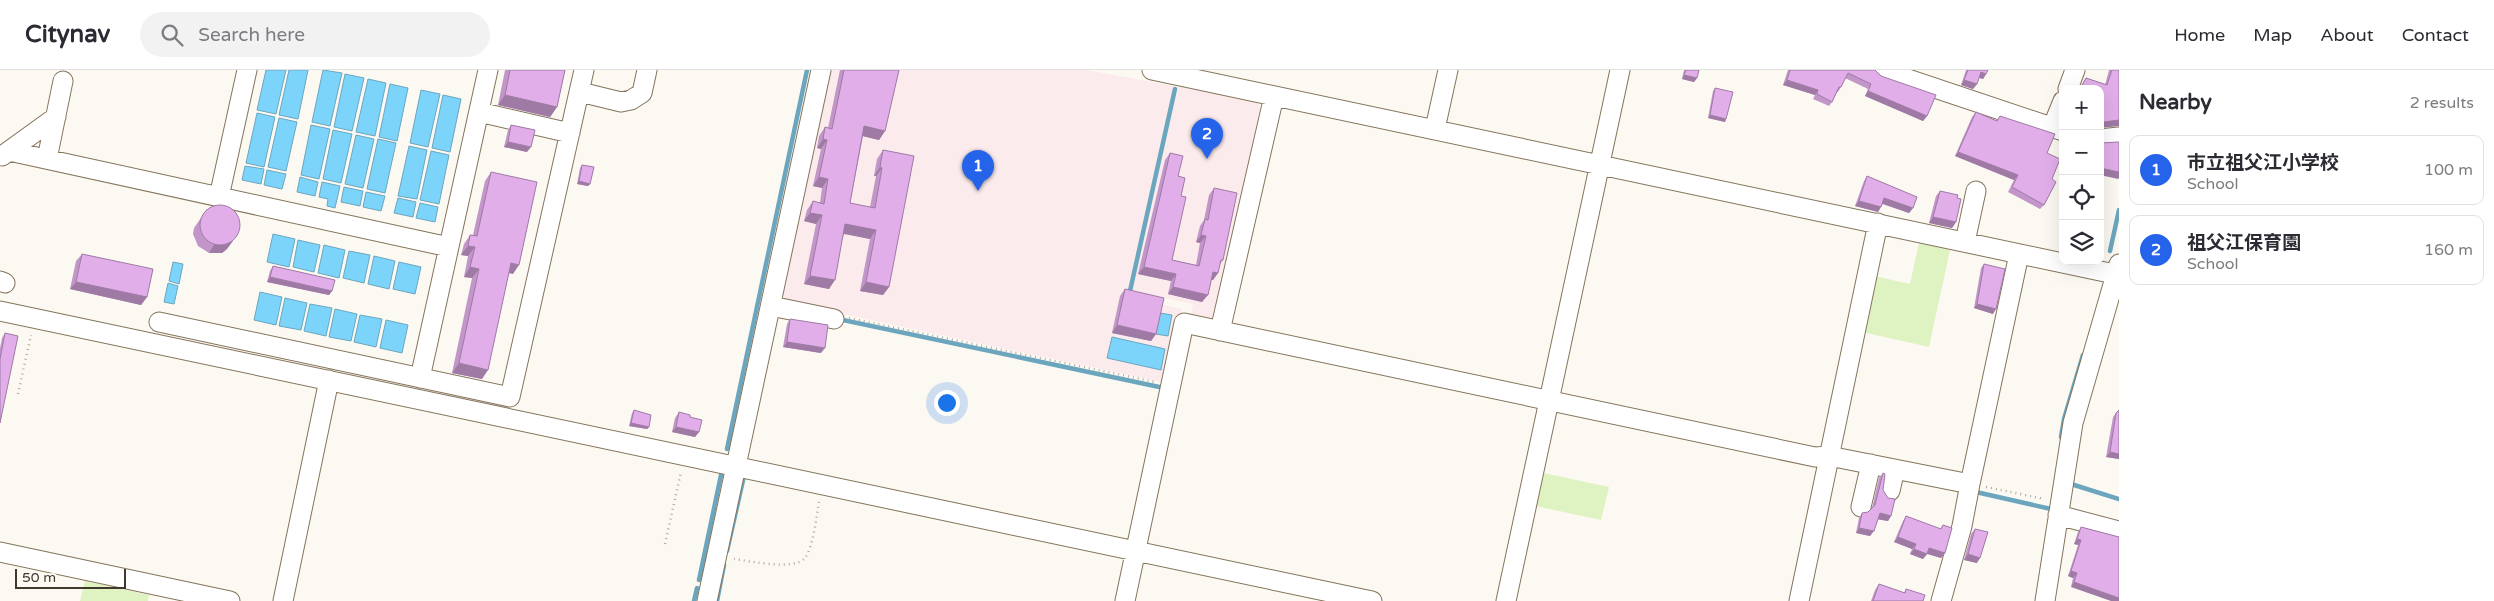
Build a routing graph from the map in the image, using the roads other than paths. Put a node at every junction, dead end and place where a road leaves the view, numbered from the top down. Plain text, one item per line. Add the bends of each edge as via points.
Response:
1 (247, 70) edge
2 (488, 70) edge
3 (584, 70) edge
4 (647, 70) edge
5 (821, 70) edge
6 (1152, 70) edge
7 (1448, 70) edge
8 (1620, 70) edge
9 (1881, 70) edge
10 (2075, 70) edge
11 (63, 81) dead end
12 (2069, 85) edge
13 (580, 92) junction
14 (1274, 96) junction
15 (479, 112) junction
16 (56, 117) junction
17 (1435, 129) junction
18 (2057, 130) edge
19 (570, 133) junction
20 (2119, 137) edge
21 (2104, 139) edge
22 (5, 155) edge
23 (47, 159) junction
24 (1599, 163) junction
25 (1976, 191) dead end
26 (219, 197) junction
27 (1878, 223) junction
28 (1964, 242) junction
29 (449, 248) junction
30 (2019, 254) junction
31 (2118, 271) edge
32 (771, 306) junction
33 (0, 312) edge
34 (834, 318) road end
35 (159, 322) dead end
36 (1220, 331) junction
37 (420, 378) junction
38 (329, 380) junction
39 (1549, 400) junction
40 (1829, 456) junction
41 (1871, 464) junction
42 (736, 467) junction
43 (1895, 469) junction
44 (1970, 484) junction
45 (1890, 491) dead end
46 (1861, 508) dead end
47 (2060, 508) junction
48 (2119, 531) edge
49 (0, 552) edge
50 (1135, 552) junction
51 (230, 601) edge
52 (283, 601) edge
53 (706, 601) edge
54 (1125, 601) edge
55 (1372, 601) edge
56 (1506, 601) edge
57 (1799, 601) edge
58 (1941, 601) edge
59 (2045, 601) edge

1 - 26 street
2 - 15 street
3 - 13 street
4 - 13 street via 642,93 632,100 621,102
5 - 32 street
6 - 14 street
7 - 17 street
8 - 24 street
9 - 18 street
10 - 12 street
11 - 16 street
13 - 19 street
14 - 17 street
14 - 36 street
15 - 19 street
15 - 29 street
16 - 22 street
16 - 23 street
17 - 24 street
19 - 37 street via 510,397
20 - 21 street
22 - 23 street
23 - 26 street
24 - 27 street
24 - 39 street
25 - 28 street
26 - 29 street
27 - 28 street
27 - 40 street
28 - 30 street
29 - 37 street
30 - 31 street
30 - 44 street
31 - 47 street via 2073,423
32 - 34 street
32 - 42 street
33 - 38 street
35 - 37 street
36 - 39 street
36 - 50 street via 1184,323
38 - 42 street
38 - 52 street
39 - 40 street via 1815,457
39 - 56 street
40 - 41 street
40 - 57 street
41 - 43 street
41 - 46 street
42 - 50 street
42 - 53 street
43 - 44 street
43 - 45 street
44 - 58 street
47 - 48 street
47 - 59 street
49 - 51 street
50 - 54 street
50 - 55 street

